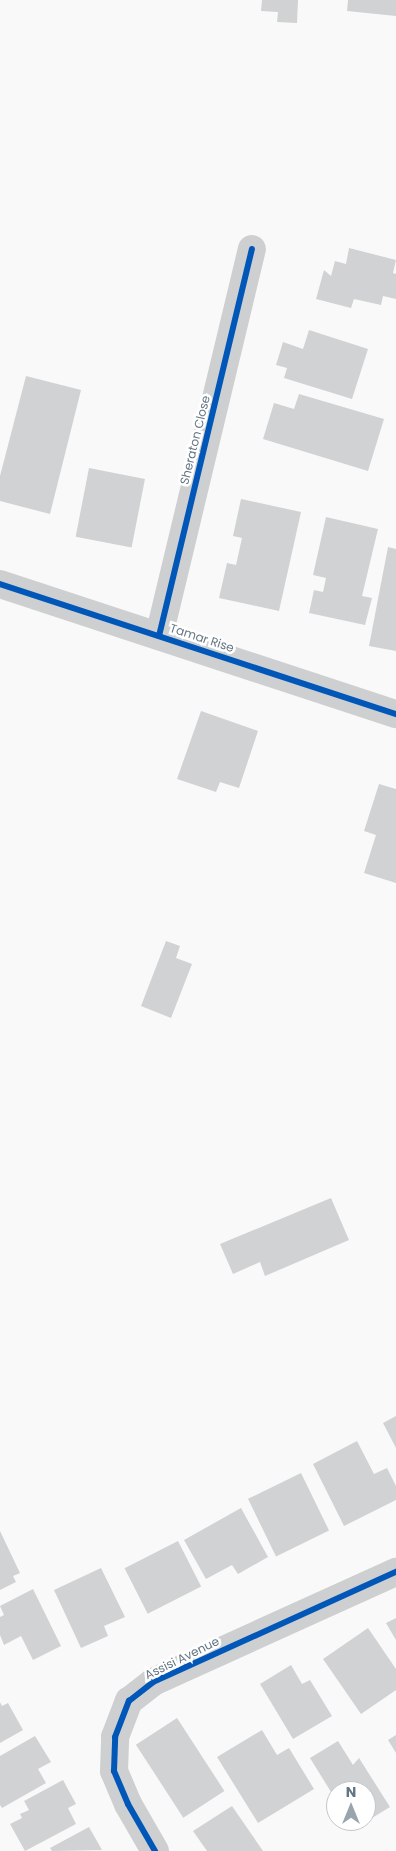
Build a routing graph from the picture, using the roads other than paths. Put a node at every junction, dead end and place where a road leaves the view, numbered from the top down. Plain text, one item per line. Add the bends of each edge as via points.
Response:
1 (252, 249) dead end
2 (0, 584) edge
3 (159, 636) junction
4 (396, 714) edge
5 (396, 1572) edge
6 (155, 1851) edge

1 - 3 street, Sheraton Close
2 - 3 street, Tamar Rise
3 - 4 street, Tamar Rise
5 - 6 street, Assisi Avenue via 153,1682 129,1701 115,1737 114,1771 128,1804

